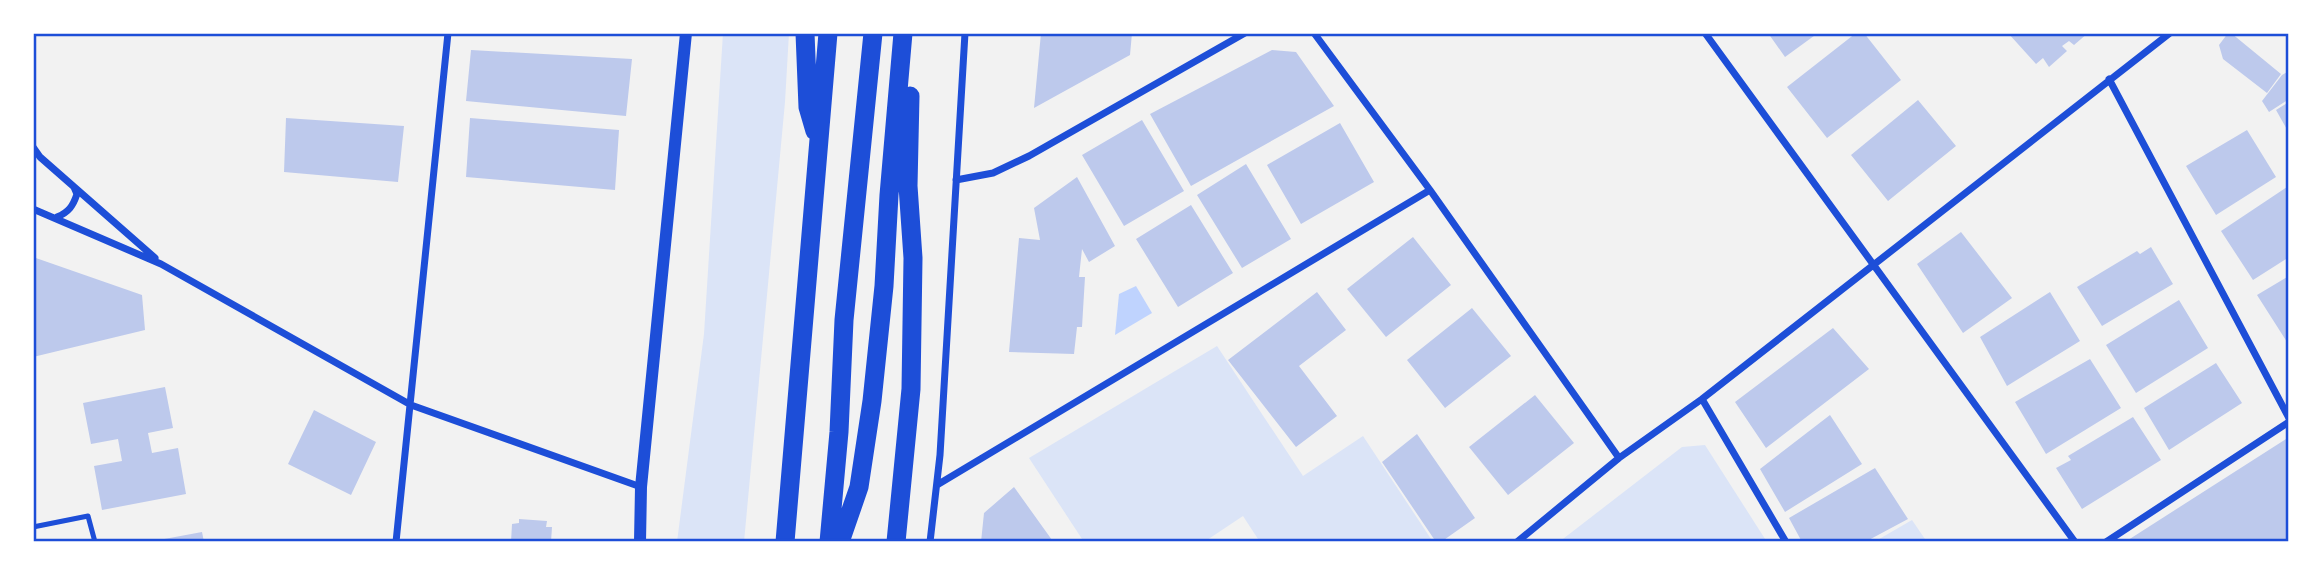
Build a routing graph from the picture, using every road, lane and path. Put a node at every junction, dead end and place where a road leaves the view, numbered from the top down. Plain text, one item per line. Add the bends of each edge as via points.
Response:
1 (448, 33) edge
2 (685, 33) edge
3 (805, 33) edge
4 (828, 33) edge
5 (873, 33) edge
6 (903, 33) edge
7 (913, 33) edge
8 (965, 33) edge
9 (1245, 33) edge
10 (1314, 33) edge
11 (1705, 33) edge
12 (2170, 33) edge
13 (2109, 79) junction
14 (819, 146) junction
15 (33, 147) edge
16 (956, 180) junction
17 (72, 184) junction
18 (1430, 190) junction
19 (33, 209) edge
20 (56, 217) junction
21 (161, 264) junction
22 (1875, 266) junction
23 (1702, 399) junction
24 (411, 405) junction
25 (2289, 420) edge
26 (1619, 458) junction
27 (937, 485) junction
28 (641, 486) junction
29 (33, 527) edge
30 (95, 542) edge
31 (397, 542) edge
32 (640, 542) edge
33 (785, 542) edge
34 (829, 542) edge
35 (840, 542) edge
36 (896, 542) edge
37 (930, 542) edge
38 (1517, 542) edge
39 (1786, 542) edge
40 (2075, 542) edge
41 (2106, 542) edge

1 - 24 street
2 - 28 street
3 - 14 highway via 808,107
4 - 14 highway
5 - 34 highway via 844,320
6 - 35 highway via 872,401 859,487
7 - 36 highway via 908,157 913,258 911,389
8 - 16 street
9 - 16 street via 1029,156 993,173
10 - 18 street
11 - 22 street
12 - 13 street
13 - 22 street
13 - 25 street
14 - 33 highway
15 - 17 street
16 - 27 street
17 - 20 street via 77,194 74,205
17 - 21 street
18 - 26 street
18 - 27 street
19 - 20 street
20 - 21 street
21 - 24 street
22 - 23 street
22 - 40 street
23 - 26 street
23 - 39 street
24 - 28 street
24 - 31 street
25 - 41 street
26 - 38 street
27 - 37 street
28 - 32 street
29 - 30 lane via 88,516

